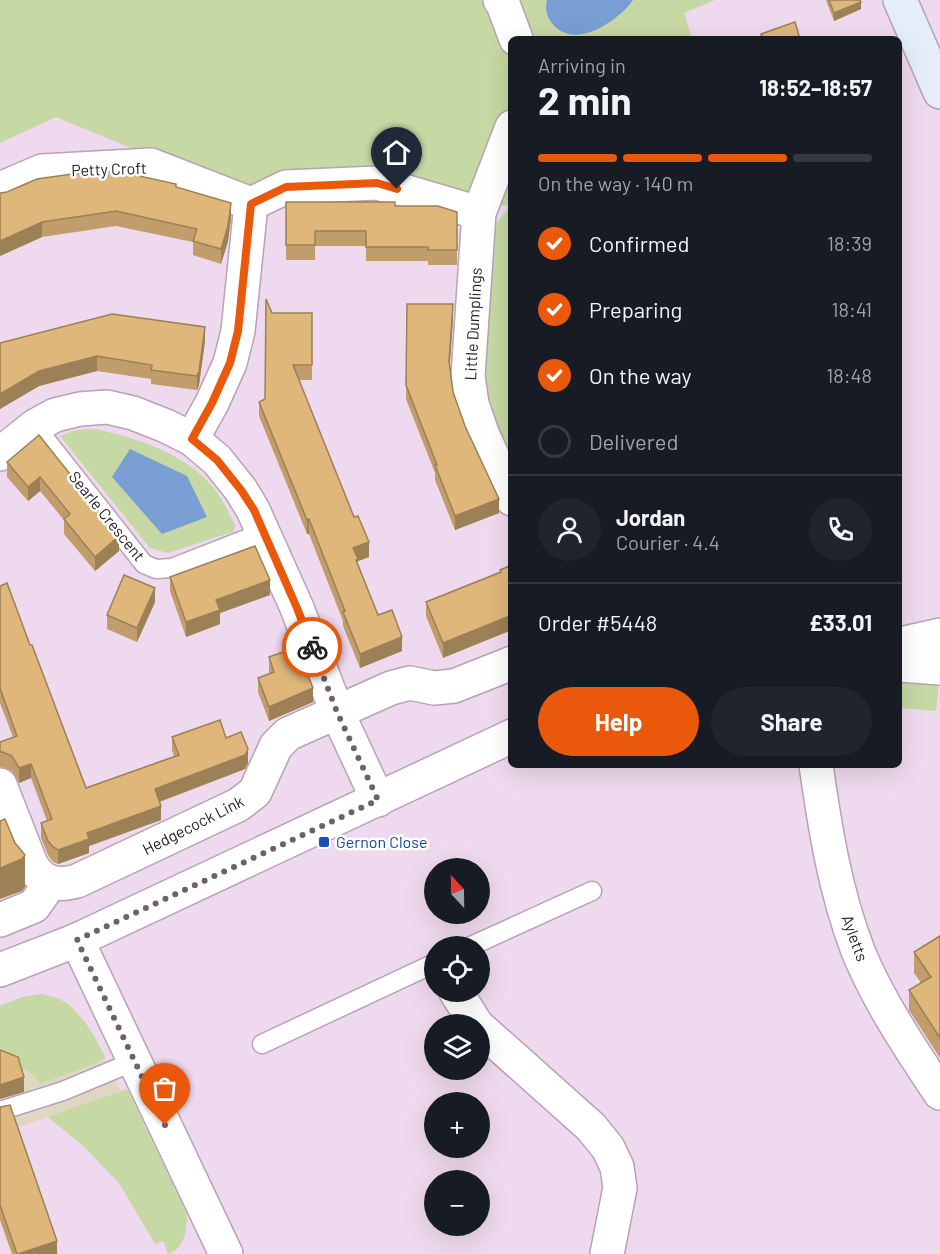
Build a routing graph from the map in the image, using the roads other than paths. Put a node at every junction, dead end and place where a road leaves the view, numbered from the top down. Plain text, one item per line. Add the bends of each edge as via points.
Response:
1 (500, 0) edge
2 (905, 4) edge
3 (515, 36) edge
4 (940, 92) edge
5 (508, 138) edge
6 (0, 189) edge
7 (251, 204) junction
8 (479, 213) junction
9 (35, 426) junction
10 (192, 439) junction
11 (0, 454) edge
12 (508, 490) edge
13 (264, 532) junction
14 (940, 634) edge
15 (902, 644) edge
16 (902, 664) edge
17 (508, 665) edge
18 (940, 668) edge
19 (337, 712) junction
20 (508, 738) edge
21 (816, 768) edge
22 (0, 785) edge
23 (378, 800) junction
24 (51, 882) junction
25 (592, 891) dead end
26 (0, 920) edge
27 (490, 937) edge
28 (77, 940) junction
29 (424, 968) edge
30 (0, 970) edge
31 (490, 1037) edge
32 (262, 1044) dead end
33 (135, 1061) junction
34 (940, 1093) edge
35 (0, 1111) edge
36 (224, 1253) edge
37 (607, 1254) edge

1 - 3 street
2 - 4 main road
5 - 8 street
6 - 7 street, Petty Croft via 42,171 151,165
7 - 8 street via 286,187 377,183
7 - 10 street via 238,331 230,363
8 - 12 street, Little Dumplings via 468,376 482,433
9 - 10 street via 80,409 107,407 133,413
9 - 11 street
9 - 13 lane, Searle Crescent via 144,564 156,569 172,568
10 - 13 street via 217,460 241,490
13 - 19 street
14 - 15 street
16 - 18 street
17 - 19 street via 454,686 434,688 410,683 391,688
19 - 23 street
19 - 24 street, Hedgecock Link via 288,734 276,746 255,792 238,805 77,881 64,885
20 - 23 street
21 - 34 street, Ayletts via 834,873 858,951 888,1012
22 - 24 street via 31,864 38,875
23 - 28 street
24 - 26 street via 34,906
25 - 27 lane
28 - 30 street
28 - 33 street
29 - 32 lane
31 - 37 street via 591,1127 608,1148 617,1167 620,1188
33 - 35 lane via 63,1091
33 - 36 street

